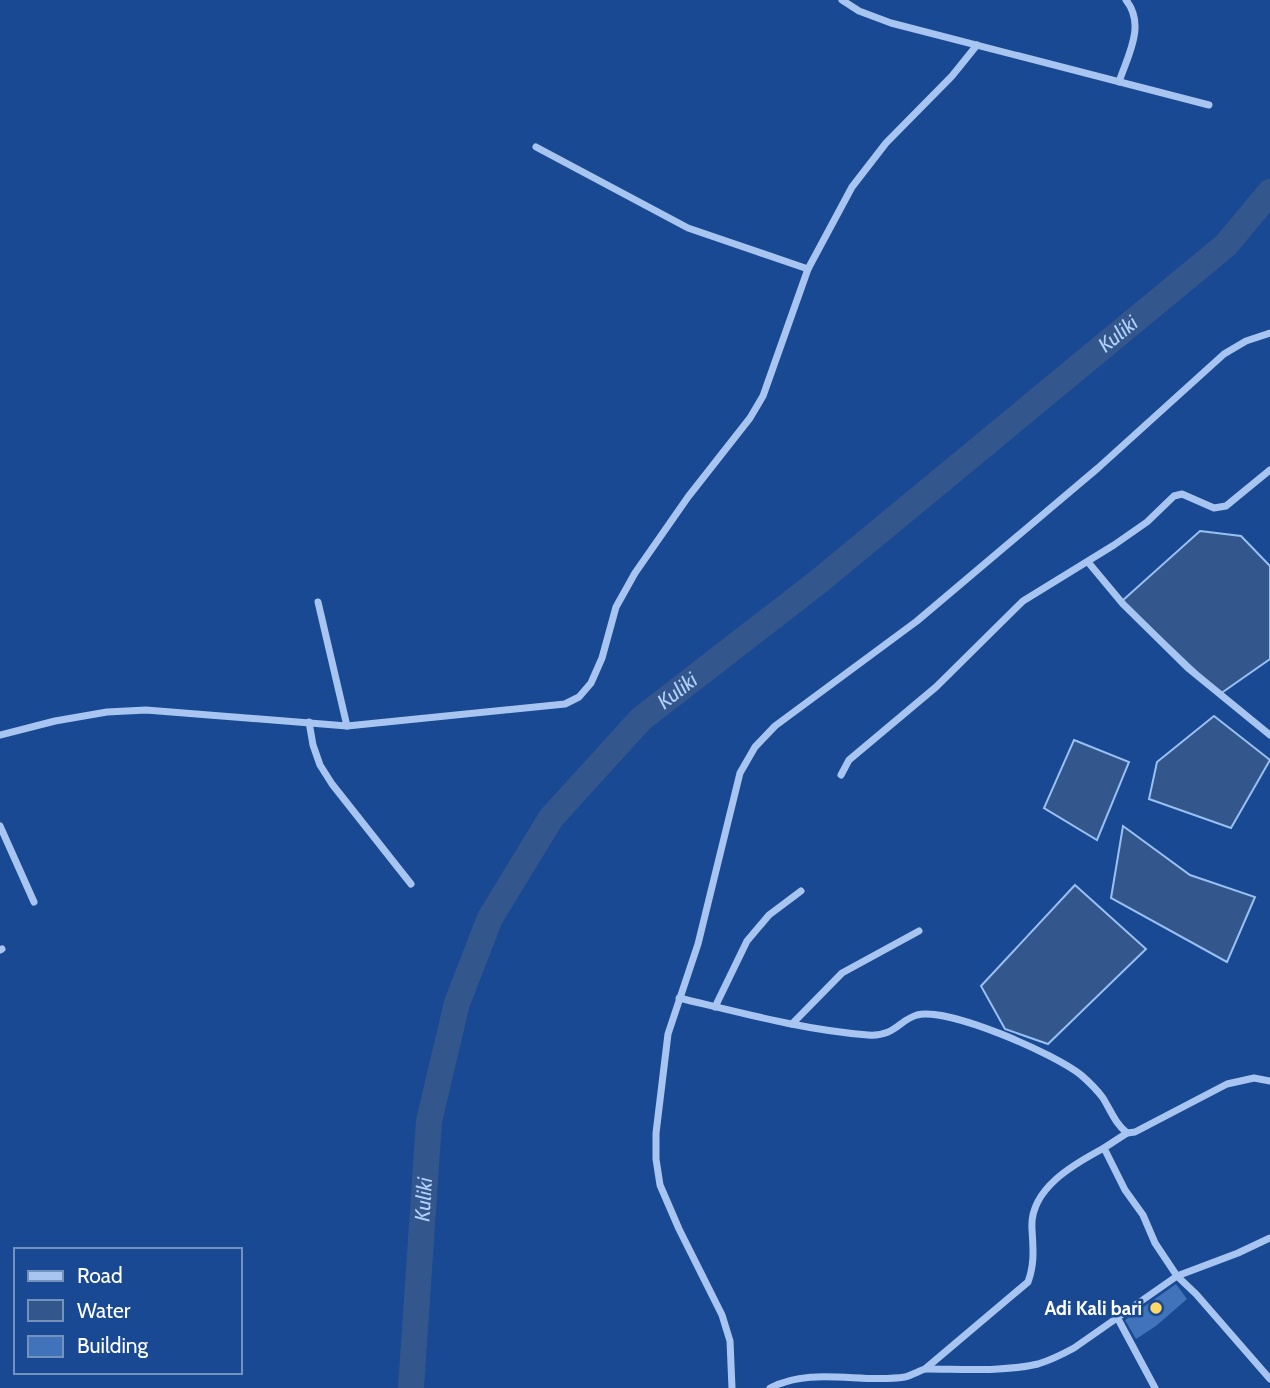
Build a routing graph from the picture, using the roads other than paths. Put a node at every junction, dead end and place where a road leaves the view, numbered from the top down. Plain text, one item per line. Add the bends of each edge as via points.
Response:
1 (843, 0) edge
2 (1126, 0) edge
3 (977, 46) junction
4 (1119, 82) junction
5 (1209, 105) dead end
6 (536, 147) dead end
7 (808, 269) junction
8 (1270, 333) edge
9 (1270, 470) edge
10 (1088, 562) junction
11 (317, 602) dead end
12 (309, 722) junction
13 (347, 726) junction
14 (0, 735) edge
15 (1270, 735) edge
16 (841, 775) dead end
17 (0, 826) edge
18 (411, 884) dead end
19 (801, 891) dead end
20 (34, 902) dead end
21 (919, 931) dead end
22 (679, 999) junction
23 (715, 1007) junction
24 (792, 1024) junction
25 (1270, 1081) edge
26 (1127, 1133) junction
27 (1104, 1148) junction
28 (1270, 1238) edge
29 (1177, 1276) junction
30 (1117, 1317) junction
31 (925, 1369) junction
32 (1270, 1378) edge
33 (732, 1388) edge
34 (770, 1388) edge
35 (1155, 1388) edge

1 - 3 street via 891,23
2 - 4 street via 1136,24
3 - 4 street
3 - 7 street via 865,168
4 - 5 street
6 - 7 street via 688,228
7 - 13 street via 762,396 635,573 616,607 591,683 579,697 565,704
8 - 22 street via 1224,354 917,621 775,726 755,747 740,773 698,944
9 - 10 street via 1226,506 1214,508 1182,494 1174,496 1147,522
10 - 15 street via 1188,668
10 - 16 street via 1023,601 936,687 849,760
11 - 13 street
12 - 13 street
12 - 14 street via 146,710 107,712
12 - 18 street via 320,765
17 - 20 street
19 - 23 street via 769,915 747,941
21 - 24 street via 842,973
22 - 23 street
22 - 33 street via 663,1066 656,1159 669,1207 722,1315 730,1341
23 - 24 street
24 - 26 street via 874,1035 892,1031 917,1015 962,1020 1038,1050 1080,1074
25 - 26 street via 1254,1078 1227,1084
26 - 27 street
27 - 29 street
27 - 31 street via 1062,1174 1037,1204 1028,1282
28 - 29 street
29 - 30 street
29 - 32 street
30 - 31 street via 1074,1348 1038,1364
30 - 35 street
31 - 34 street via 907,1376 817,1377

